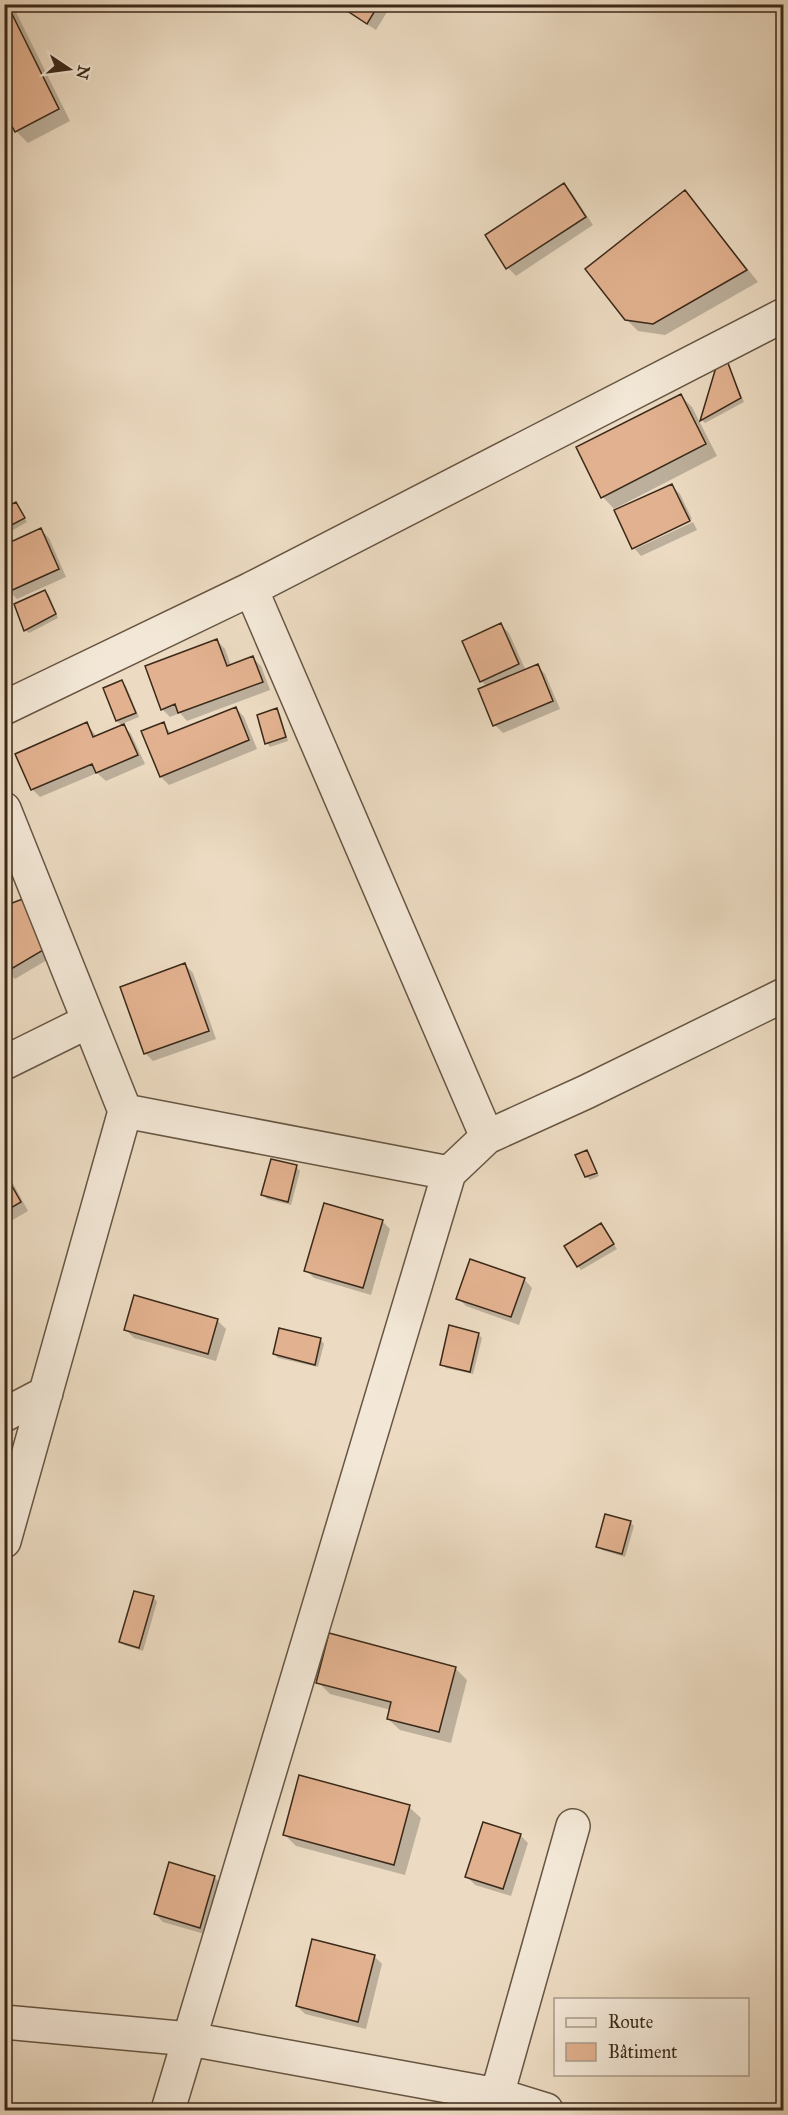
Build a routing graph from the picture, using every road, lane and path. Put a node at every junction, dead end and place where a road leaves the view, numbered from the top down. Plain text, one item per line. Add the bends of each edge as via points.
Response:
1 (783, 315) edge
2 (251, 589) junction
3 (4, 708) edge
4 (4, 809) edge
5 (783, 995) edge
6 (89, 1021) junction
7 (4, 1063) edge
8 (125, 1111) junction
9 (487, 1137) junction
10 (449, 1173) junction
11 (46, 1393) junction
12 (4, 1415) edge
13 (4, 1541) edge
14 (573, 1826) dead end
15 (4, 2022) edge
16 (190, 2039) junction
17 (497, 2095) junction
18 (168, 2110) edge
19 (546, 2110) edge

1 - 2 street
2 - 3 street
2 - 9 street
4 - 6 street
5 - 9 street
6 - 7 street
6 - 8 street
8 - 10 street
8 - 11 street
9 - 10 street
10 - 16 street
11 - 12 street
11 - 13 street
14 - 17 street
15 - 16 street
16 - 17 street
16 - 18 street
17 - 19 street

